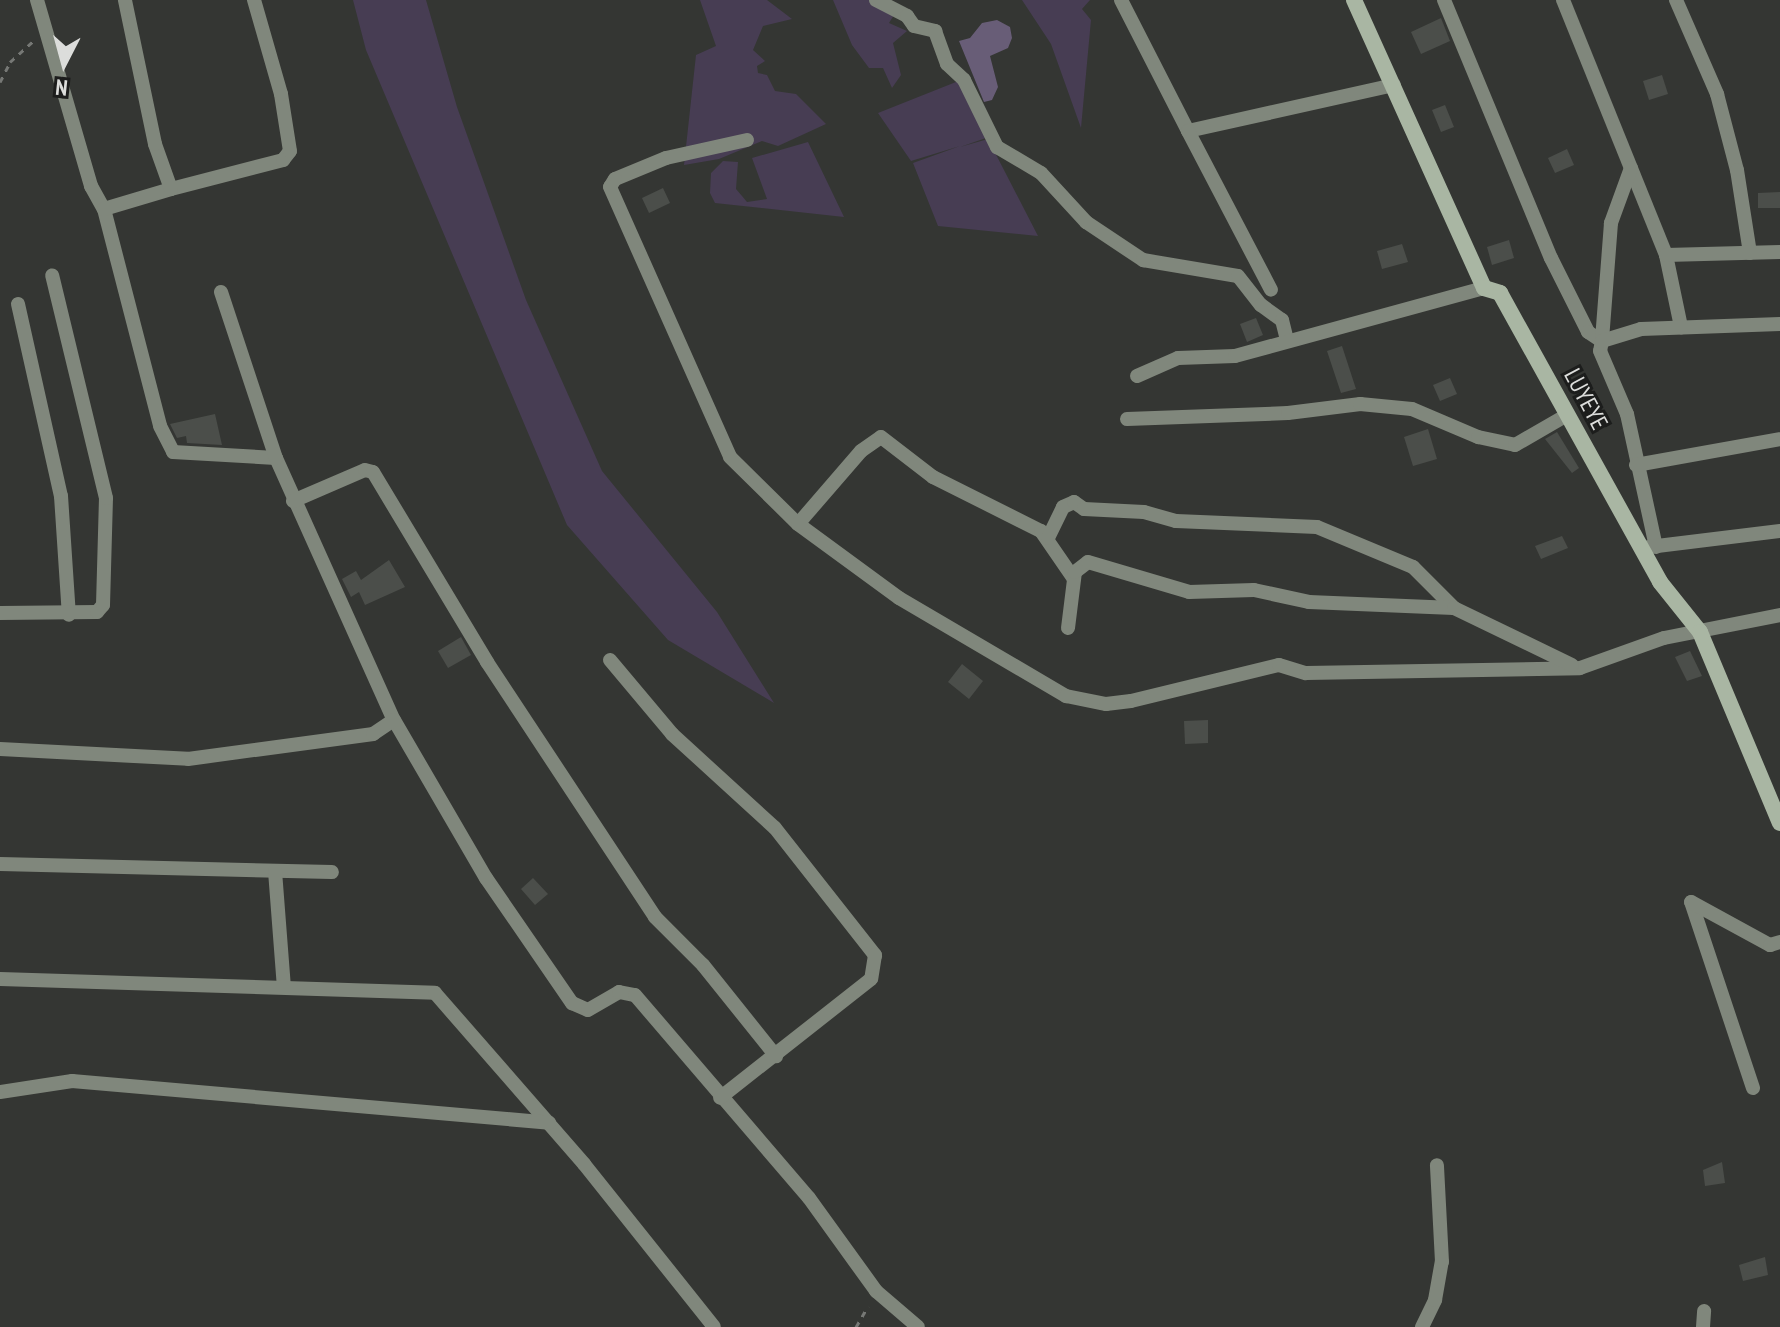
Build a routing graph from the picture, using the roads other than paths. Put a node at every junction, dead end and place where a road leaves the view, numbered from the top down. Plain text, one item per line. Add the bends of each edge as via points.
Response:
1 (37, 0) edge
2 (125, 0) edge
3 (254, 0) edge
4 (876, 0) edge
5 (1121, 0) edge
6 (1354, 0) edge
7 (1444, 0) edge
8 (1563, 0) edge
9 (1676, 0) edge
10 (1394, 85) junction
11 (1188, 131) junction
12 (747, 140) dead end
13 (1631, 168) junction
14 (171, 189) junction
15 (104, 209) junction
16 (1780, 252) edge
17 (1750, 253) junction
18 (1666, 255) junction
19 (52, 275) dead end
20 (1484, 288) junction
21 (1271, 290) dead end
22 (221, 292) dead end
23 (18, 304) dead end
24 (1780, 324) edge
25 (1681, 327) junction
26 (1287, 340) junction
27 (1602, 341) junction
28 (1137, 376) dead end
29 (1567, 415) junction
30 (1127, 419) dead end
31 (1780, 439) edge
32 (276, 458) junction
33 (1636, 465) junction
34 (293, 501) junction
35 (798, 524) junction
36 (1780, 531) edge
37 (1048, 538) junction
38 (1648, 547) junction
39 (1074, 579) junction
40 (1454, 608) junction
41 (0, 613) edge
42 (69, 615) junction
43 (1780, 615) edge
44 (1068, 628) dead end
45 (1700, 632) junction
46 (610, 660) dead end
47 (1580, 668) junction
48 (394, 720) junction
49 (0, 749) edge
50 (1780, 823) edge
51 (0, 864) edge
52 (275, 871) junction
53 (332, 872) dead end
54 (1780, 942) edge
55 (0, 979) edge
56 (284, 987) junction
57 (776, 1056) junction
58 (1753, 1088) dead end
59 (0, 1092) edge
60 (720, 1098) junction
61 (549, 1123) junction
62 (1437, 1165) dead end
63 (1704, 1311) dead end
64 (714, 1327) edge
65 (918, 1327) edge
66 (1422, 1327) edge
67 (1703, 1327) edge

1 - 15 street via 91,186
2 - 14 street via 155,144
3 - 14 street via 281,94 290,151 283,160
4 - 26 street via 907,16 914,26 935,31 947,64 964,80 997,147 1041,173 1086,222 1143,260 1238,276 1261,305 1282,320
5 - 11 street
6 - 10 street, LUYEYE
7 - 27 street via 1551,258 1588,332
8 - 13 street
9 - 17 street via 1717,94 1737,170
10 - 11 street
10 - 20 street, LUYEYE
11 - 21 street
12 - 35 street via 666,158 615,179 610,187 730,457
13 - 18 street
13 - 27 street via 1611,223
14 - 15 street
15 - 32 street via 160,426 173,452
16 - 17 street
17 - 18 street
18 - 25 street
19 - 42 street via 106,498 102,610
20 - 26 street
20 - 29 street, LUYEYE via 1500,293
22 - 32 street
23 - 42 street via 61,496
24 - 25 street
25 - 27 street via 1641,329
26 - 28 street via 1235,356 1178,358
27 - 33 street via 1600,351 1627,414
29 - 30 street via 1515,445 1478,437 1412,409 1360,404 1288,413
29 - 38 street, LUYEYE
31 - 33 street
32 - 34 street
33 - 38 street
34 - 48 street
34 - 57 street via 365,470 373,472 487,662 655,917 703,965
35 - 37 street via 861,451 881,437 933,477 1027,522
35 - 47 street via 930,620 1069,698 1106,704 1131,701 1279,665 1306,673
36 - 38 street
37 - 39 street
37 - 40 street via 1063,507 1074,502 1084,509 1144,512 1176,521 1317,527 1409,564
38 - 45 street, LUYEYE
39 - 40 street via 1077,569 1088,562 1189,592 1254,590 1309,602
39 - 44 street
40 - 47 street
41 - 42 street
43 - 45 street
45 - 47 street via 1664,638
45 - 50 street, LUYEYE
46 - 57 street via 672,734 775,828 875,955 871,979
48 - 49 street via 373,734 188,759
48 - 60 street via 486,878 572,1003 588,1010 619,992 635,995
51 - 52 street
52 - 53 street
52 - 56 street
54 - 58 street via 1770,945 1691,902
55 - 56 street
56 - 61 street via 435,993
57 - 60 street
59 - 61 street via 72,1081
60 - 65 street via 809,1198 876,1291
61 - 64 street
62 - 66 street via 1442,1262 1435,1300
63 - 67 street

